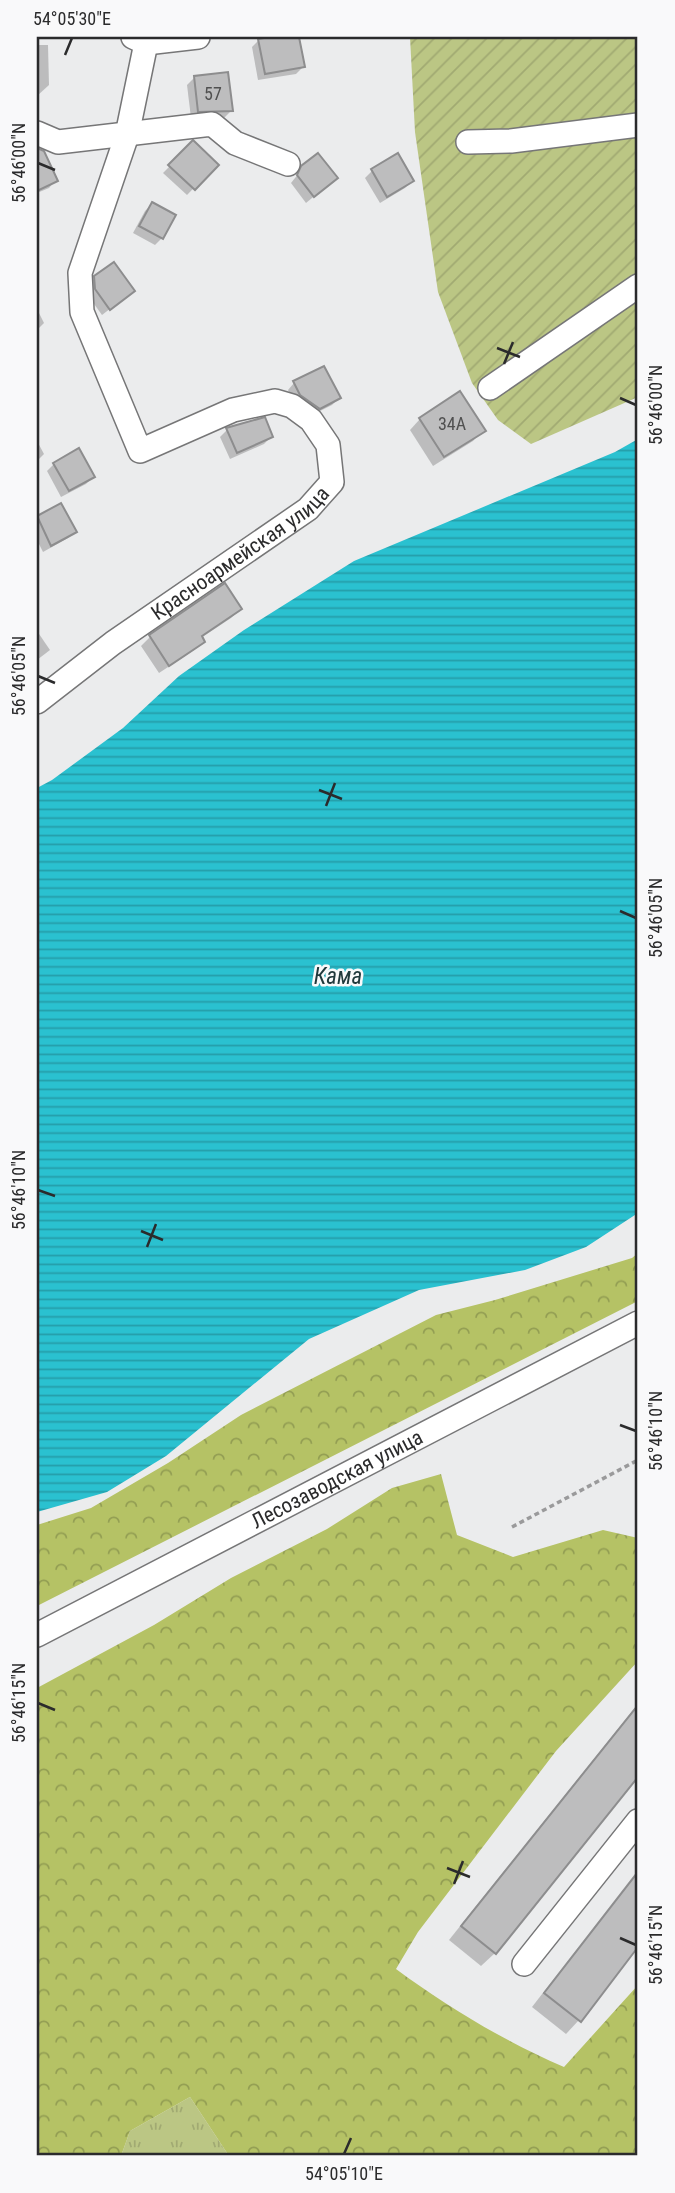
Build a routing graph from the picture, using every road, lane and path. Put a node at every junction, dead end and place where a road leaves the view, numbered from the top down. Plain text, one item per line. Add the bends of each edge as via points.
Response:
1 (198, 37) edge
2 (139, 40) edge
3 (638, 125) edge
4 (37, 133) edge
5 (127, 135) junction
6 (468, 142) dead end
7 (289, 164) dead end
8 (638, 286) edge
9 (490, 388) dead end
10 (37, 702) edge
11 (638, 1323) edge
12 (638, 1460) edge
13 (512, 1527) dead end
14 (37, 1635) edge
15 (638, 1821) edge
16 (524, 1964) dead end

1 - 2 street, Красноармейская улица
2 - 5 street, Красноармейская улица
3 - 6 street
4 - 5 street via 58,142
5 - 7 street via 212,124 235,143
5 - 10 street, Красноармейская улица via 80,273 82,312 140,451 233,410 275,401 292,406 311,420 328,445 331,482 308,509 113,643
8 - 9 street
11 - 14 street, Лесозаводская улица
12 - 13 path
15 - 16 street

